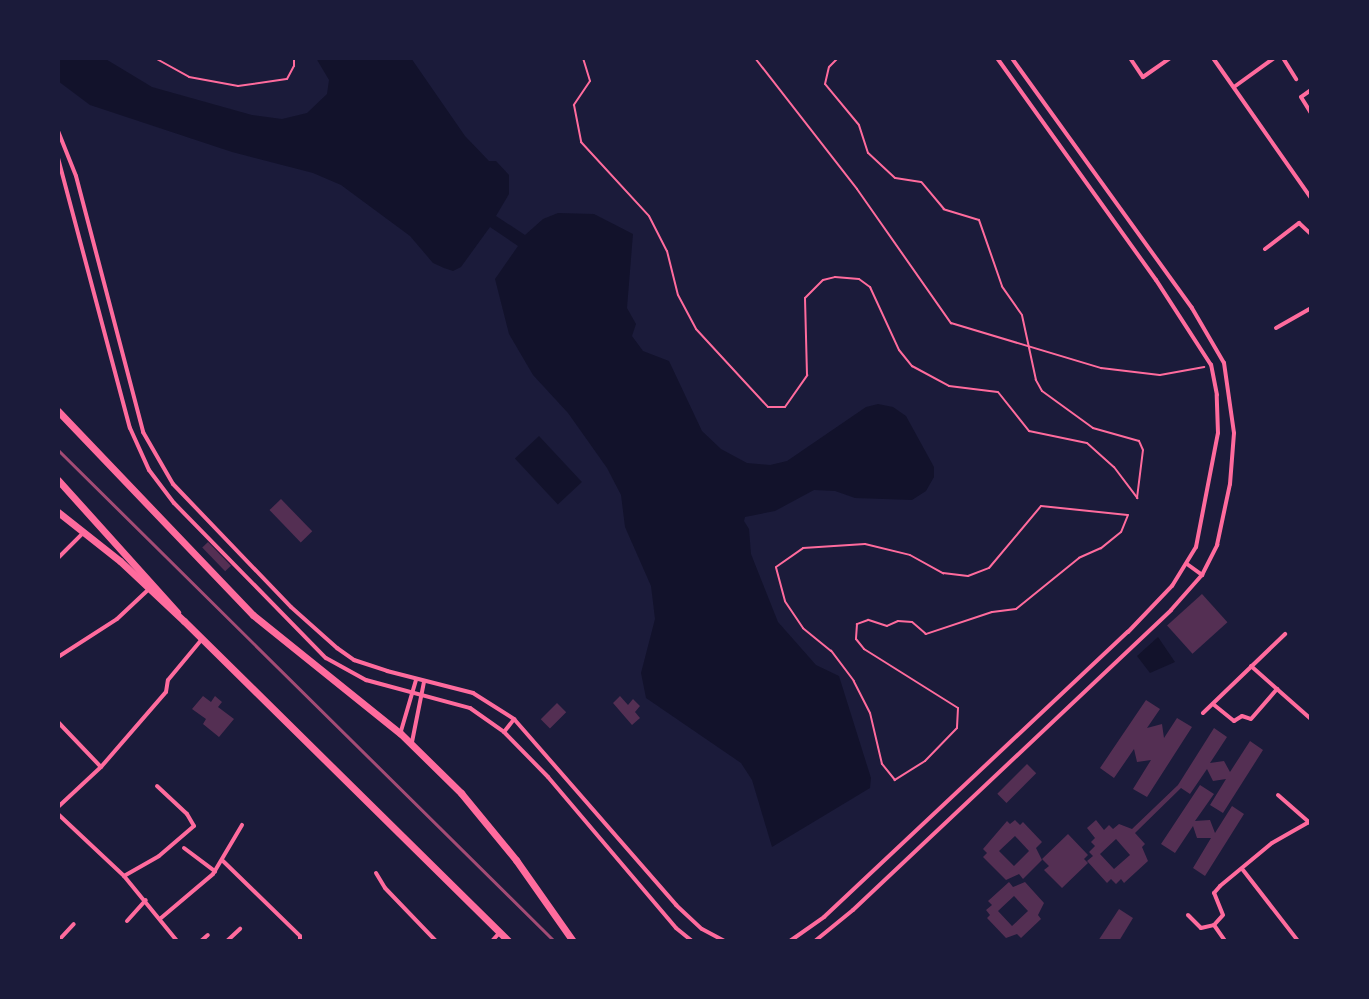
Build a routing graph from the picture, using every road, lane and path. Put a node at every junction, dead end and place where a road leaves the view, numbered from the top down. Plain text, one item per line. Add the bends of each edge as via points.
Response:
1 (155, 58) edge
2 (294, 58) edge
3 (583, 58) edge
4 (755, 58) edge
5 (838, 58) edge
6 (997, 58) edge
7 (1012, 58) edge
8 (1130, 58) edge
9 (1170, 58) edge
10 (1213, 58) edge
11 (1274, 58) edge
12 (1283, 58) edge
13 (1296, 79) dead end
14 (1234, 87) junction
15 (1311, 90) edge
16 (1311, 113) edge
17 (58, 131) edge
18 (58, 158) edge
19 (1310, 196) edge
20 (1311, 234) edge
21 (1265, 249) dead end
22 (1311, 308) edge
23 (1276, 328) dead end
24 (1029, 345) junction
25 (1211, 365) junction
26 (58, 411) edge
27 (58, 480) edge
28 (1041, 506) joint
29 (58, 512) edge
30 (84, 532) junction
31 (58, 558) edge
32 (1187, 564) junction
33 (1202, 575) junction
34 (148, 590) junction
35 (184, 621) junction
36 (1285, 634) dead end
37 (202, 639) junction
38 (58, 657) edge
39 (1251, 666) junction
40 (416, 680) junction
41 (424, 682) junction
42 (1277, 689) junction
43 (412, 692) junction
44 (421, 693) junction
45 (1213, 703) junction
46 (1203, 713) dead end
47 (514, 719) junction
48 (1311, 719) edge
49 (58, 722) edge
50 (504, 732) junction
51 (400, 733) junction
52 (412, 744) junction
53 (101, 767) junction
54 (157, 786) dead end
55 (1278, 795) dead end
56 (58, 807) edge
57 (58, 814) edge
58 (63, 819) junction
59 (1310, 823) edge
60 (58, 825) edge
61 (242, 825) dead end
62 (184, 848) dead end
63 (890, 856) junction
64 (223, 861) junction
65 (899, 866) junction
66 (1243, 870) junction
67 (215, 871) junction
68 (376, 873) dead end
69 (124, 876) junction
70 (146, 900) junction
71 (1188, 915) dead end
72 (161, 918) junction
73 (127, 921) dead end
74 (74, 924) dead end
75 (1214, 925) junction
76 (240, 929) dead end
77 (500, 932) junction
78 (208, 935) dead end
79 (58, 941) edge
80 (177, 941) edge
81 (201, 941) edge
82 (227, 941) edge
83 (300, 941) edge
84 (436, 941) edge
85 (492, 941) edge
86 (509, 941) edge
87 (573, 941) edge
88 (692, 941) edge
89 (725, 941) edge
90 (790, 941) edge
91 (815, 941) edge
92 (1225, 941) edge
93 (1298, 941) edge

1 - 2 path via 189,77 238,86 287,79
3 - 24 path via 590,81 574,105 581,142 649,216 696,329 768,407 785,407 807,375 805,298 823,280 859,279 870,287 912,366 949,386 998,392 1029,431 1087,443 1137,498 1143,450 1139,441 1093,428 1042,391
4 - 24 path via 857,189 951,323
5 - 24 path via 829,67 825,84 859,125 868,153 895,178 921,182 944,209 979,220 1002,286 1022,315
6 - 25 street
7 - 33 street via 1192,308 1224,363 1234,433 1230,484 1217,545
8 - 9 street via 1143,77
10 - 14 street
11 - 14 street
12 - 13 street
14 - 19 street
15 - 16 street via 1301,97
17 - 40 street via 76,176 143,432 159,464 291,607 337,648 354,660
18 - 43 street via 127,417 149,470 174,503 326,658 366,680
20 - 21 street via 1299,223
22 - 23 street
24 - 25 path via 1101,368 1160,375
25 - 32 street via 1218,433 1196,547
26 - 51 main road via 253,615
27 - 35 main road
28 - 28 path via 989,568 968,576 943,573 910,555 865,544 803,548 776,567 785,601 803,628 831,651 854,681 870,713 882,764 895,780 925,761 957,728 958,708 864,649 856,639 857,624 912,622 926,634 1016,609 1121,532 1128,515
29 - 30 main road
30 - 31 street
30 - 34 main road
32 - 33 street
32 - 63 street via 1128,632
33 - 65 street
34 - 35 main road
34 - 38 street via 117,619
35 - 37 main road
36 - 39 street
37 - 53 street via 168,680 166,692
37 - 77 main road
39 - 42 street
39 - 45 street
40 - 41 street
40 - 43 street
41 - 44 street
41 - 47 street via 473,693
42 - 45 street via 1251,719 1242,716 1234,721
42 - 48 street
43 - 44 street
43 - 51 street
44 - 50 street via 470,708
44 - 52 street
45 - 46 street
47 - 50 street
47 - 89 street via 676,905
49 - 53 street
50 - 88 street
51 - 52 main road
52 - 87 main road via 484,820
53 - 56 street
54 - 69 street via 194,826 159,856
55 - 59 street
57 - 58 street
58 - 60 street
58 - 69 street
59 - 66 street via 1272,843
61 - 64 street
62 - 67 street
63 - 65 street
63 - 90 street
64 - 67 street
64 - 83 street
65 - 91 street
66 - 75 street via 1214,893 1223,915
66 - 93 street
67 - 72 street
68 - 84 street
69 - 70 street
70 - 72 street
70 - 73 street
71 - 75 street via 1201,928
72 - 80 street
74 - 79 street
75 - 92 street
76 - 82 street
77 - 85 street
77 - 86 main road
78 - 81 street

